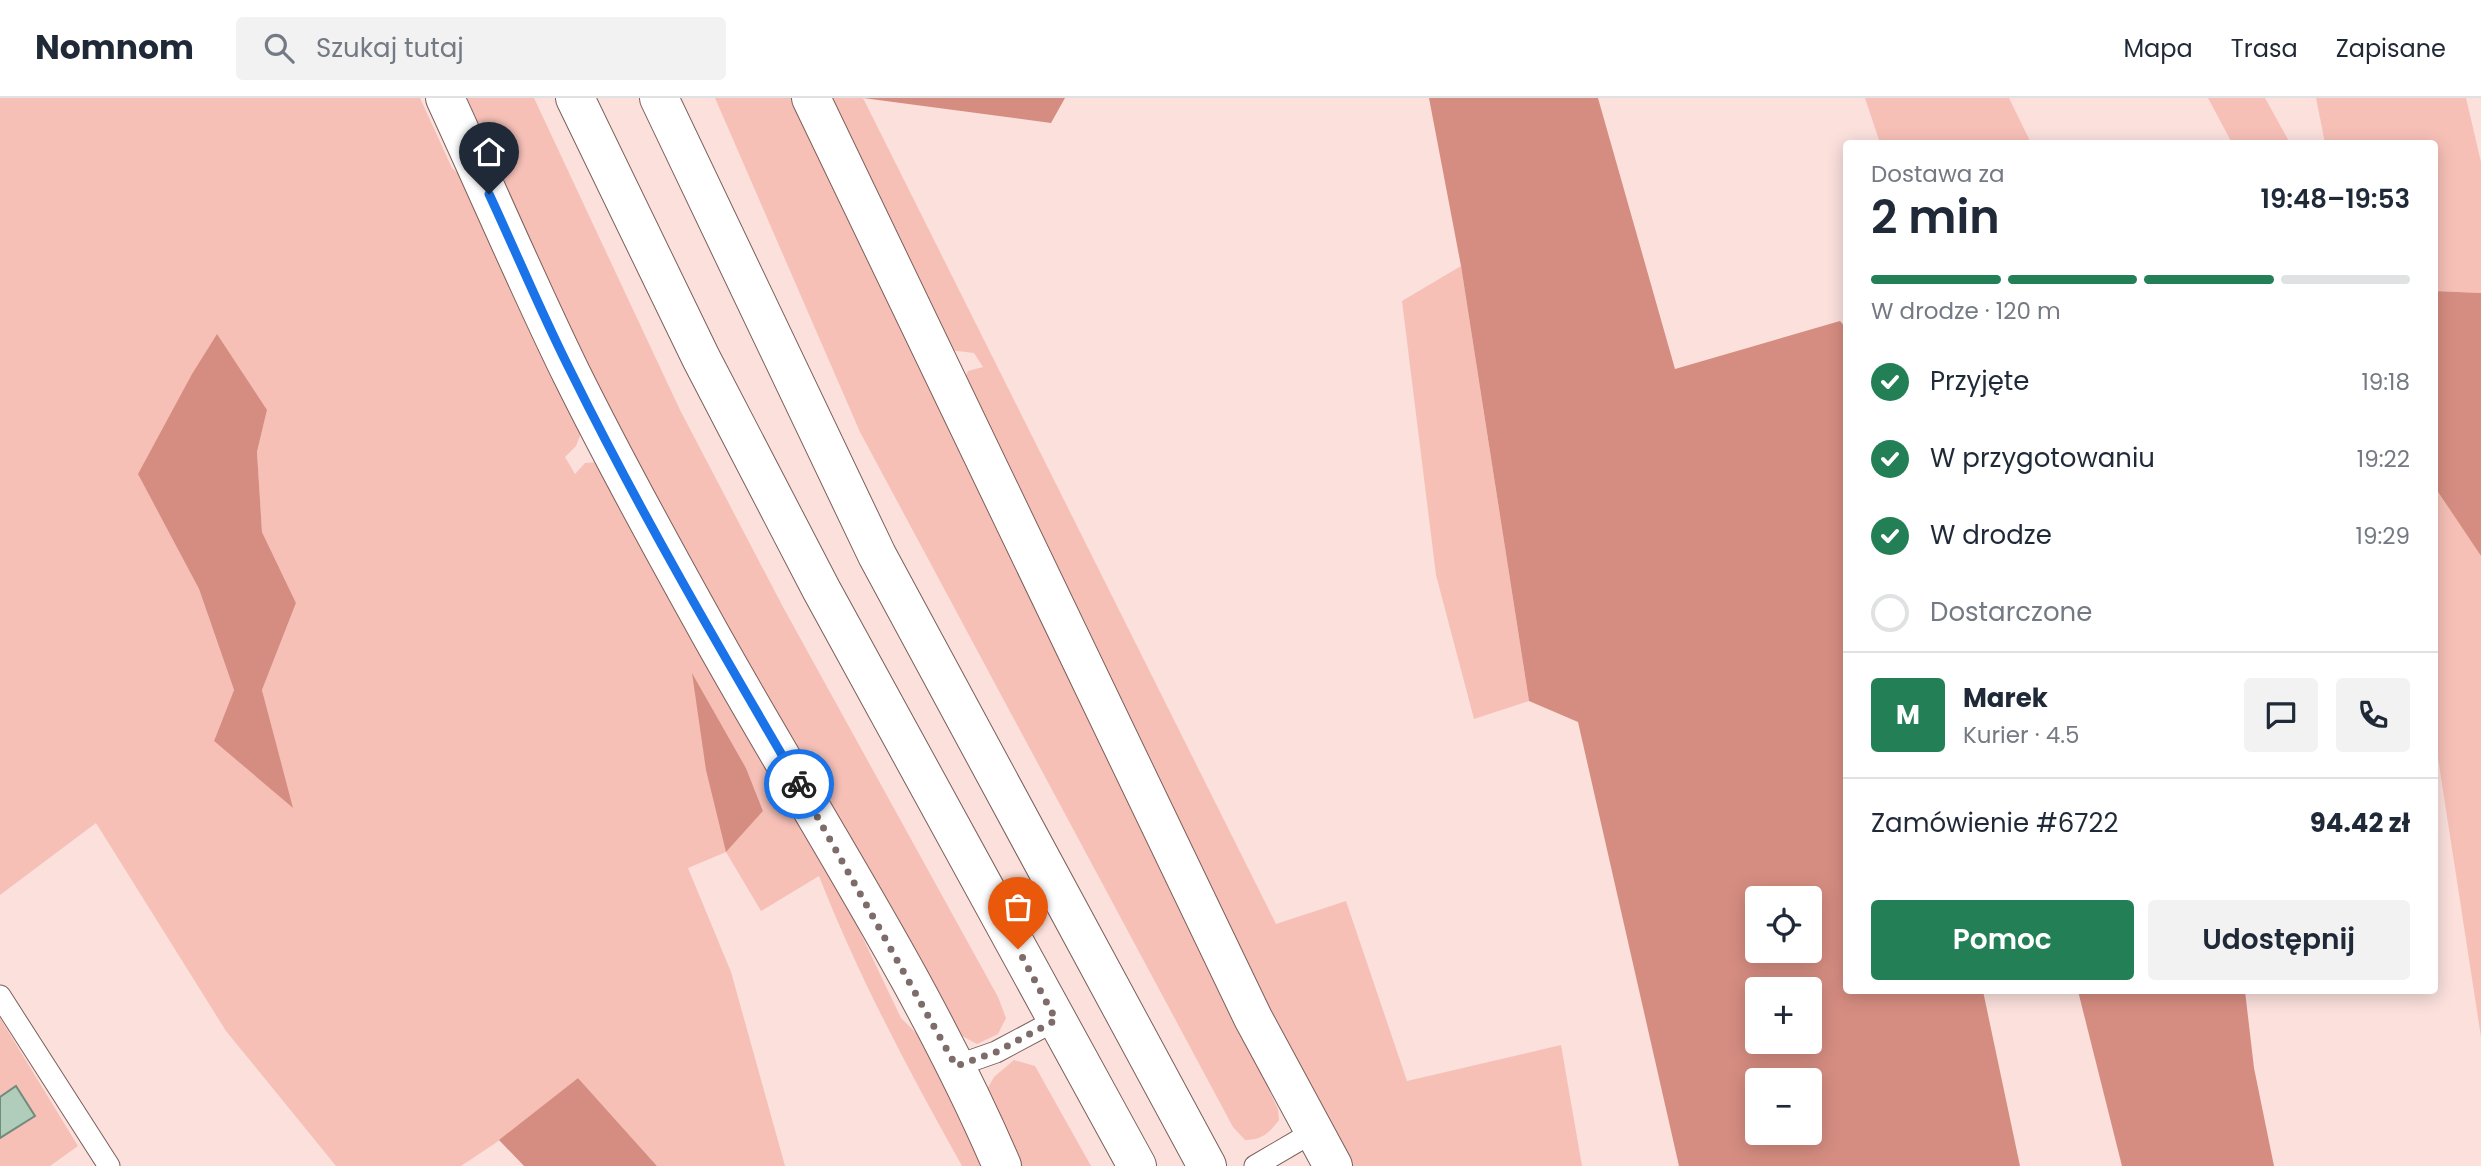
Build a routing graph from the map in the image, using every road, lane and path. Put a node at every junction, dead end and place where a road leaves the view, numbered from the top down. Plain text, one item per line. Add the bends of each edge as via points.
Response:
1 (445, 98) edge
2 (575, 98) edge
3 (659, 98) edge
4 (811, 98) edge
5 (0, 996) edge
6 (1056, 1020) junction
7 (956, 1066) junction
8 (1313, 1132) junction
9 (109, 1166) edge
10 (1002, 1166) edge
11 (1137, 1166) edge
12 (1208, 1166) edge
13 (1255, 1166) edge
14 (1333, 1166) edge

1 - 7 main road via 607,442 703,621 847,866
2 - 6 main road via 701,358 821,589
3 - 12 main road via 877,555
4 - 8 main road via 1252,1018
5 - 9 lane
6 - 7 lane via 996,1052
6 - 11 main road
7 - 10 main road
8 - 13 lane
8 - 14 main road

